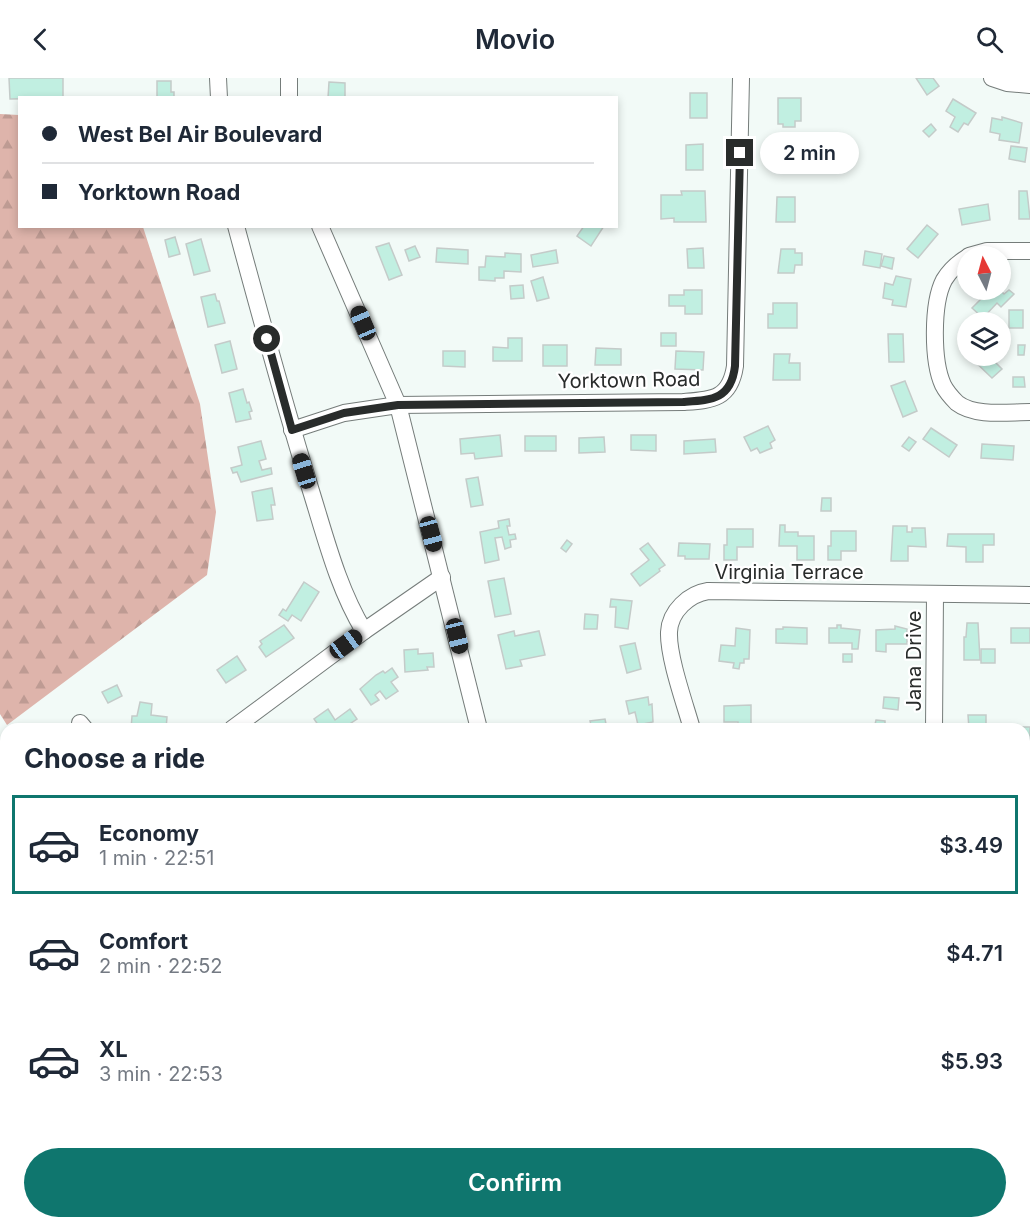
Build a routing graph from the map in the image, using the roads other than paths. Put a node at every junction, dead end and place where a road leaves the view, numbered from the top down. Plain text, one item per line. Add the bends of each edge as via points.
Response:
1 (218, 78) edge
2 (289, 78) edge
3 (741, 78) edge
4 (992, 78) edge
5 (1030, 85) edge
6 (219, 96) edge
7 (289, 96) edge
8 (237, 228) edge
9 (321, 228) edge
10 (1011, 251) edge
11 (1030, 251) edge
12 (957, 266) edge
13 (398, 405) junction
14 (1030, 412) edge
15 (292, 430) junction
16 (442, 577) junction
17 (935, 594) junction
18 (1030, 595) edge
19 (364, 631) junction
20 (240, 723) edge
21 (478, 723) edge
22 (690, 723) edge
23 (934, 723) edge

1 - 6 street
2 - 7 street
3 - 13 street, Yorktown Road via 735,366 730,386 724,392 716,398 683,402
4 - 5 street
8 - 15 street
9 - 13 street
10 - 11 street
12 - 14 street via 939,292 936,345 943,385 959,404 968,408
13 - 15 street, Yorktown Road via 344,413
13 - 16 street
15 - 19 street via 336,574
16 - 19 street
16 - 21 street
17 - 18 street, Virginia Terrace
17 - 22 street, Virginia Terrace via 708,591 691,597 675,615 669,633
17 - 23 street, Jana Drive
19 - 20 street

